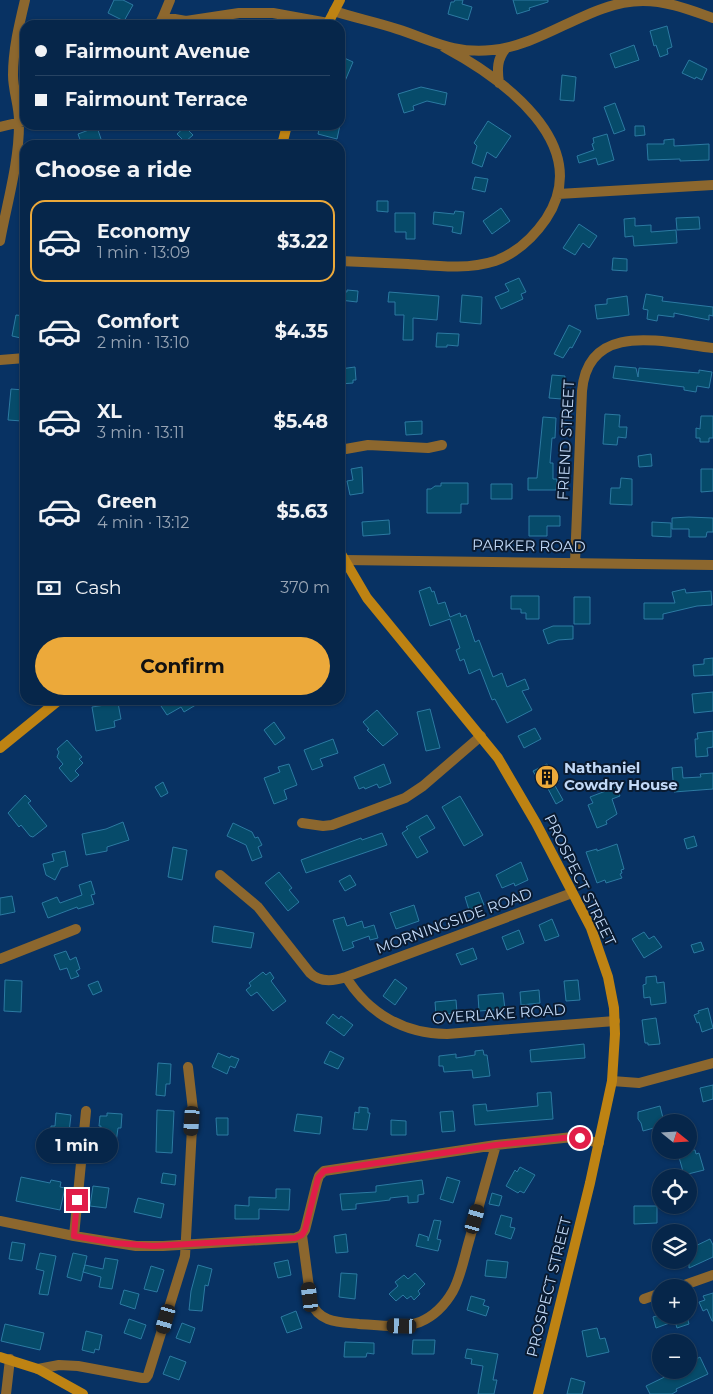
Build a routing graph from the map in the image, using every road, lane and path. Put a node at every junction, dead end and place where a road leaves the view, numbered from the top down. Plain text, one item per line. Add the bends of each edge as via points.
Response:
1 (25, 0) edge
2 (170, 0) edge
3 (340, 0) edge
4 (334, 11) junction
5 (713, 18) edge
6 (21, 20) edge
7 (161, 20) edge
8 (192, 20) edge
9 (310, 20) edge
10 (329, 20) edge
11 (20, 23) edge
12 (444, 47) junction
13 (506, 48) junction
14 (499, 83) junction
15 (20, 111) edge
16 (20, 122) edge
17 (0, 128) edge
18 (20, 130) edge
19 (713, 185) edge
20 (558, 194) junction
21 (0, 241) edge
22 (345, 262) edge
23 (713, 348) edge
24 (20, 358) edge
25 (0, 360) edge
26 (442, 445) dead end
27 (345, 449) edge
28 (345, 557) edge
29 (575, 562) junction
30 (345, 563) edge
31 (713, 564) edge
32 (53, 705) edge
33 (481, 736) junction
34 (0, 748) edge
35 (302, 823) dead end
36 (220, 875) dead end
37 (572, 893) junction
38 (76, 929) dead end
39 (0, 959) edge
40 (346, 977) junction
41 (615, 1021) junction
42 (713, 1063) edge
43 (188, 1067) dead end
44 (612, 1081) junction
45 (86, 1110) dead end
46 (599, 1143) junction
47 (496, 1145) junction
48 (0, 1221) edge
49 (302, 1235) junction
50 (74, 1236) junction
51 (186, 1244) junction
52 (713, 1274) edge
53 (697, 1280) edge
54 (652, 1296) edge
55 (644, 1299) dead end
56 (5, 1358) edge
57 (38, 1369) junction
58 (6, 1394) edge
59 (83, 1394) edge
60 (538, 1394) edge

1 - 6 street
2 - 7 street
3 - 4 main road
4 - 10 main road
4 - 12 street
5 - 13 street via 666,3 631,2
8 - 9 street via 258,12
11 - 15 street via 13,76
12 - 13 street via 477,51
12 - 14 street via 469,60
13 - 14 street via 498,67
14 - 20 street via 528,108 547,133 558,158
16 - 17 street
18 - 21 street
19 - 20 street
20 - 22 street via 550,213 536,232 518,249 494,261 449,267
23 - 29 street, FRIEND STREET via 627,340 606,348 591,363 584,376 582,391
24 - 25 street
26 - 27 street via 428,448 368,445
28 - 29 street, PARKER ROAD
29 - 31 street, PARKER ROAD
30 - 33 main road, PROSPECT STREET via 373,605
32 - 34 main road
33 - 35 street via 405,798 332,825
33 - 37 main road, PROSPECT STREET via 513,783
36 - 40 street, MORNINGSIDE ROAD via 258,907 314,977 327,980
37 - 40 street, MORNINGSIDE ROAD
37 - 41 main road, PROSPECT STREET via 604,962
38 - 39 street
40 - 41 street, OVERLAKE ROAD via 368,1005 405,1028 426,1033
41 - 44 main road, PROSPECT STREET
42 - 44 street via 639,1082
43 - 51 street via 193,1110
44 - 46 main road, PROSPECT STREET
45 - 50 street
46 - 47 street via 573,1137
46 - 60 main road, PROSPECT STREET
47 - 49 street via 324,1171 318,1178
47 - 49 street via 456,1284 441,1308 428,1318 402,1326 336,1322 323,1318 311,1302
48 - 50 street
49 - 51 street
50 - 51 street via 136,1246
51 - 57 street via 146,1378 59,1364
52 - 53 street
54 - 55 street
56 - 57 main road
56 - 58 street
57 - 59 main road

